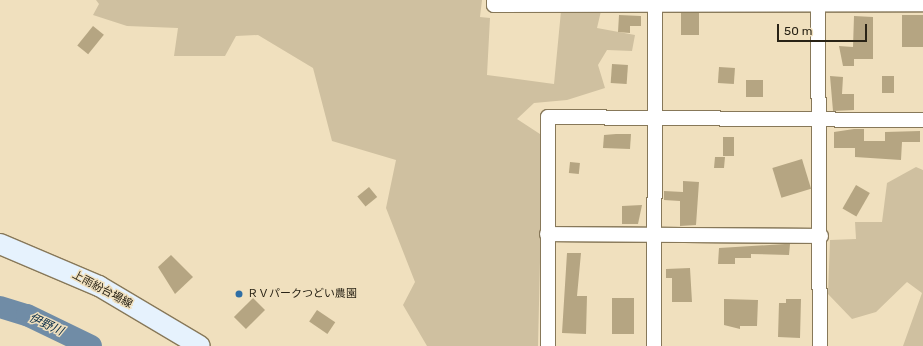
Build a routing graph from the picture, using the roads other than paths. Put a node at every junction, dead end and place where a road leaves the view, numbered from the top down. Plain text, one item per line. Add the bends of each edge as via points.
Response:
1 (494, 0) edge
2 (655, 2) edge
3 (818, 2) edge
4 (923, 4) edge
5 (655, 119) junction
6 (819, 119) junction
7 (923, 120) edge
8 (547, 234) junction
9 (654, 234) junction
10 (821, 236) junction
11 (0, 244) edge
12 (200, 346) edge
13 (548, 346) edge
14 (654, 346) edge
15 (820, 346) edge

1 - 2 street via 494,5
2 - 3 street
2 - 5 street
3 - 4 street
3 - 6 street
5 - 6 street
5 - 8 street via 548,117
5 - 9 street
6 - 7 street
6 - 10 street
8 - 9 street
8 - 13 street
9 - 10 street
9 - 14 street
10 - 15 street
11 - 12 main road, 上雨紛台場線 via 99,286

